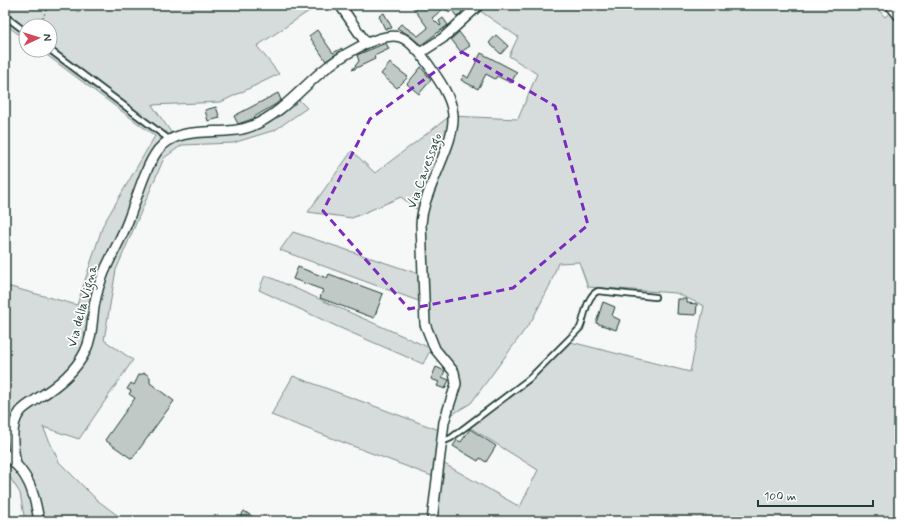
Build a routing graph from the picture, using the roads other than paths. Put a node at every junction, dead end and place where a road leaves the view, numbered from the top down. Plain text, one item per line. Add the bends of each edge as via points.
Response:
1 (340, 5) edge
2 (479, 5) edge
3 (890, 5) edge
4 (5, 16) edge
5 (899, 16) edge
6 (18, 26) edge
7 (366, 43) junction
8 (420, 53) junction
9 (58, 56) edge
10 (170, 140) junction
11 (655, 297) dead end
12 (440, 443) junction
13 (5, 454) edge
14 (16, 464) junction
15 (38, 521) edge
16 (432, 521) edge

1 - 7 street
2 - 8 street via 444,38
3 - 5 street
4 - 6 lane
7 - 8 street, Via Cavessago via 378,38 402,37
7 - 10 street, Via della Vigna via 320,72 292,100 251,127 232,131 197,132
8 - 12 street, Via Cavessago via 450,100 454,119 450,140 423,208 421,224 425,324 432,344 452,368 456,380 456,389 445,417
9 - 10 lane
10 - 14 street, Via della Vigna via 158,150 146,172 128,223 105,268 95,298 94,325 85,352 69,374 19,413 12,446
11 - 12 lane via 598,291 594,293 580,328 530,379 451,438
12 - 16 street, Via Cavessago
13 - 14 street
14 - 15 street via 28,479

